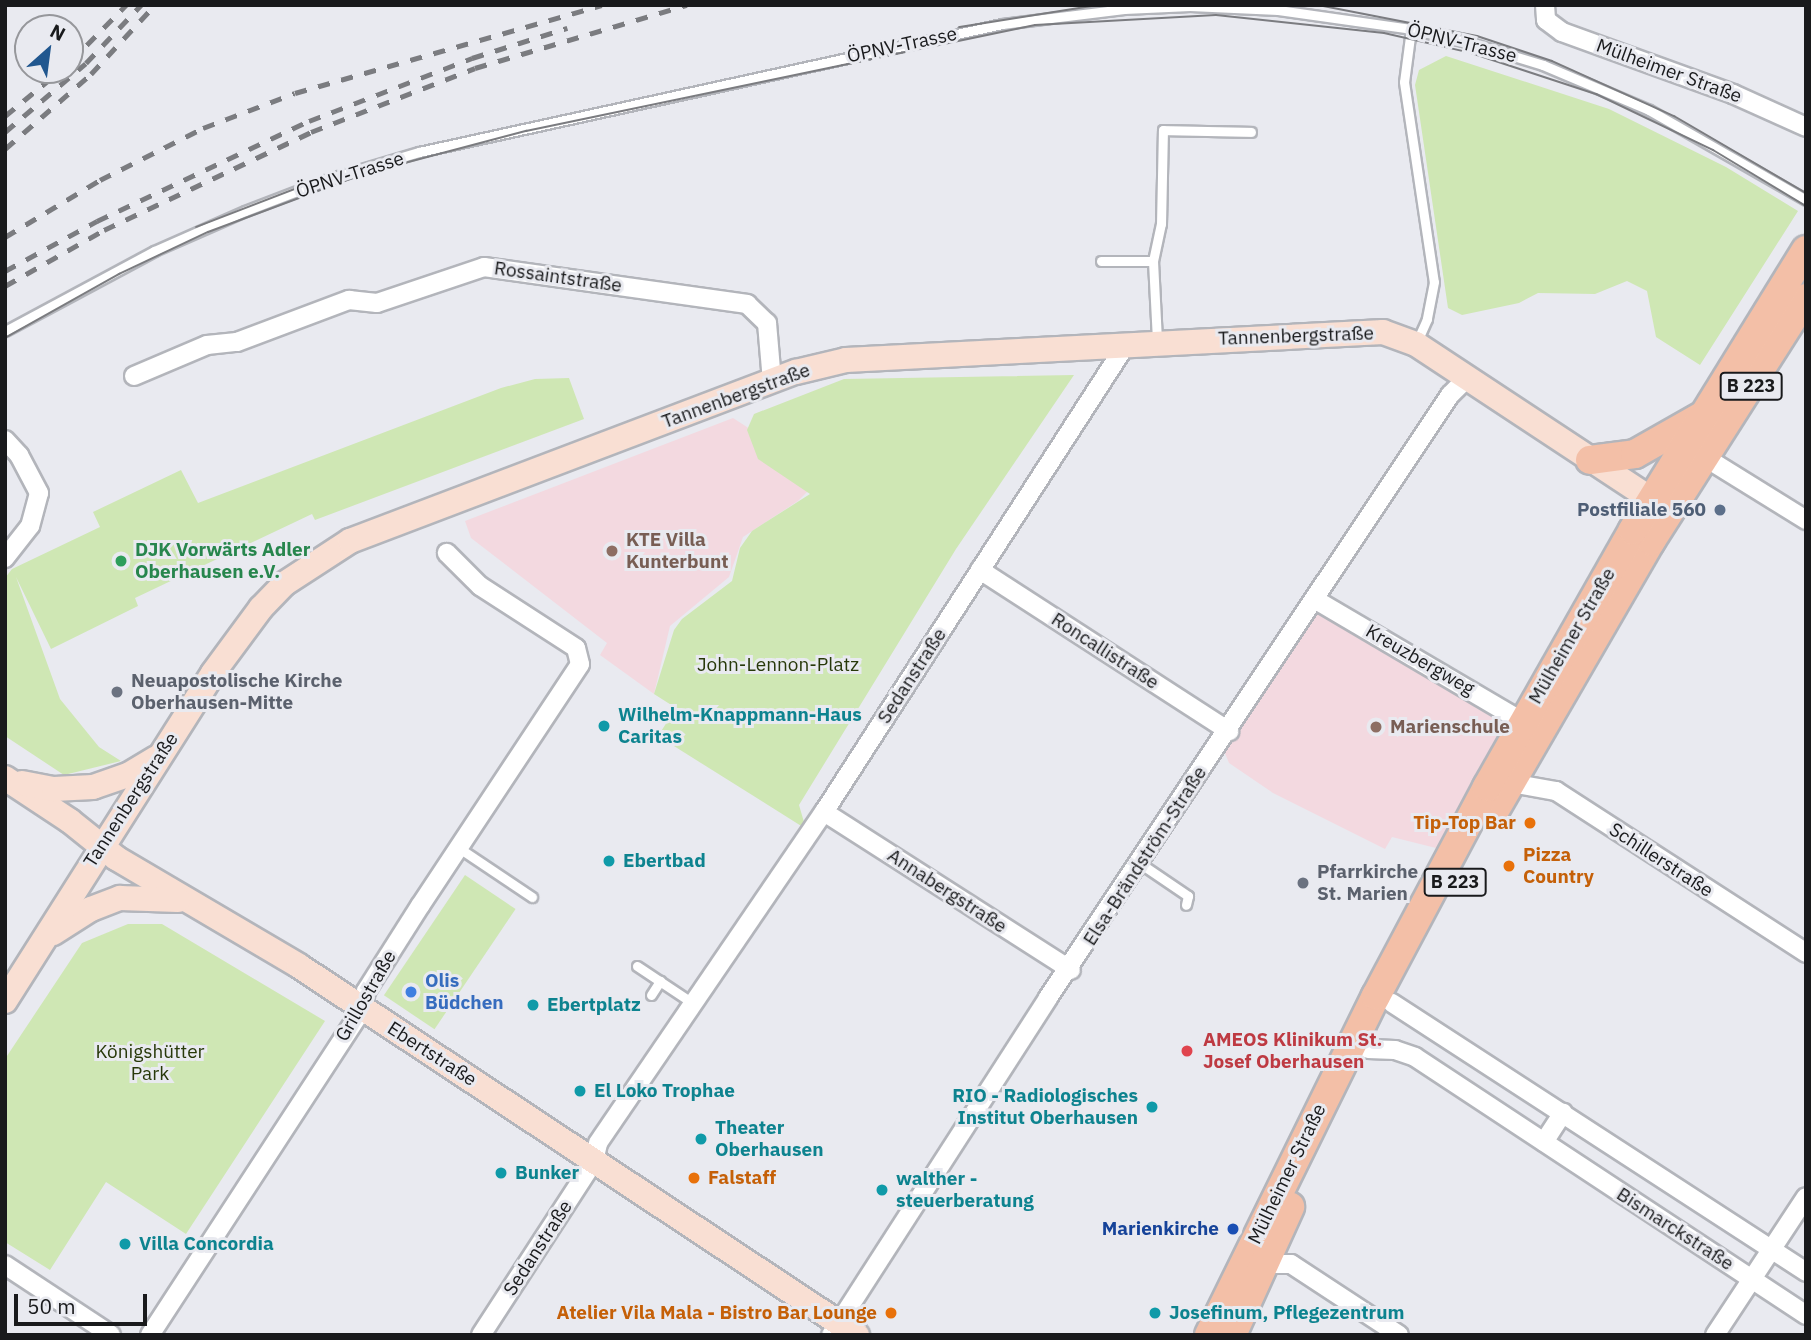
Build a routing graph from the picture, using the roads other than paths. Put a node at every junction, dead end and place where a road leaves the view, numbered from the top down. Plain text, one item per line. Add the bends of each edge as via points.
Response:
1 (1545, 5) edge
2 (1411, 29) junction
3 (1806, 127) edge
4 (1251, 132) dead end
5 (1806, 200) edge
6 (1804, 257) edge
7 (1101, 261) dead end
8 (1153, 261) junction
9 (1795, 308) edge
10 (5, 331) edge
11 (1157, 342) junction
12 (1416, 344) junction
13 (1125, 345) junction
14 (134, 376) dead end
15 (1465, 380) junction
16 (772, 381) junction
17 (1702, 416) junction
18 (5, 440) edge
19 (1706, 458) junction
20 (1590, 460) junction
21 (1661, 505) junction
22 (1806, 520) edge
23 (447, 553) dead end
24 (5, 558) edge
25 (980, 570) junction
26 (1316, 600) junction
27 (1523, 722) junction
28 (1230, 731) junction
29 (159, 757) junction
30 (8, 780) edge
31 (1511, 783) junction
32 (824, 812) junction
33 (101, 847) junction
34 (459, 848) junction
35 (1141, 864) junction
36 (532, 897) dead end
37 (185, 901) junction
38 (1186, 905) dead end
39 (50, 936) junction
40 (1806, 953) edge
41 (637, 966) dead end
42 (1071, 970) junction
43 (660, 981) junction
44 (651, 995) dead end
45 (5, 1001) edge
46 (691, 1002) junction
47 (1392, 1003) junction
48 (363, 1008) junction
49 (1368, 1049) junction
50 (1563, 1113) junction
51 (1544, 1142) junction
52 (596, 1152) junction
53 (1806, 1197) edge
54 (1771, 1250) junction
55 (1266, 1264) junction
56 (5, 1265) edge
57 (1806, 1272) edge
58 (1752, 1279) junction
59 (1806, 1315) edge
60 (842, 1331) edge
61 (111, 1335) edge
62 (150, 1335) edge
63 (481, 1335) edge
64 (1209, 1335) edge
65 (1232, 1335) edge
66 (1399, 1335) edge
67 (1716, 1335) edge

1 - 3 street, Mülheimer Straße via 1546,20 1562,32 1752,101
2 - 5 lane, ÖPNV-Trasse via 1505,53 1588,82 1709,141
2 - 10 lane, ÖPNV-Trasse via 1259,8 1124,9 1002,24 850,56 474,138 331,178 153,251
2 - 12 lane via 1404,82 1434,282
4 - 8 lane via 1163,130 1161,224
6 - 9 main road, Mülheimer Straße / B 223
7 - 8 lane
8 - 11 lane
9 - 17 main road, Mülheimer Straße / B 223
9 - 19 main road, Mülheimer Straße / B 223
11 - 12 street, Tannenbergstraße via 1356,331 1383,332
11 - 13 street, Tannenbergstraße
12 - 15 street, Tannenbergstraße
13 - 16 street, Tannenbergstraße via 846,360
13 - 25 street, Sedanstraße
14 - 16 street, Rossaintstraße via 207,345 237,342 349,300 377,303 484,267 752,306 767,323
15 - 20 street, Tannenbergstraße
15 - 26 street, Elsa-Brändström-Straße via 1450,395
16 - 29 street, Tannenbergstraße via 336,547 290,579 261,608
17 - 19 main road
17 - 20 main road via 1635,454
17 - 21 main road, Mülheimer Straße / B 223
18 - 24 street via 19,455 39,493 30,526
19 - 21 main road, Mülheimer Straße / B 223
19 - 22 street
20 - 21 street, Tannenbergstraße
21 - 27 main road, Mülheimer Straße / B 223
21 - 31 main road, Mülheimer Straße / B 223
23 - 34 street, Grillostraße via 480,586 576,648 581,658
25 - 28 street, Roncallistraße
25 - 32 street, Sedanstraße
26 - 27 street, Kreuzbergweg
26 - 28 street, Elsa-Brändström-Straße
27 - 64 main road, Mülheimer Straße / B 223 via 1370,1008
28 - 35 street, Elsa-Brändström-Straße
29 - 30 street via 128,775 93,787 54,789
29 - 33 street, Tannenbergstraße
30 - 33 street, Ebertstraße
31 - 40 street, Schillerstraße via 1539,785 1563,796
31 - 47 main road, Mülheimer Straße / B 223
32 - 42 street, Annabergstraße
32 - 46 street, Sedanstraße
33 - 37 street, Ebertstraße
33 - 39 street, Tannenbergstraße
34 - 36 lane
34 - 48 street, Grillostraße via 366,991
35 - 38 lane via 1188,896
35 - 42 street, Elsa-Brändström-Straße
37 - 39 street via 120,898 78,916
37 - 48 street, Ebertstraße
39 - 45 street, Tannenbergstraße
41 - 43 lane
42 - 60 street, Elsa-Brändström-Straße
43 - 44 lane
43 - 46 lane
46 - 52 street, Sedanstraße
47 - 49 main road, Mülheimer Straße / B 223
47 - 50 street, Bismarckstraße
48 - 52 street, Ebertstraße
48 - 62 street, Grillostraße
49 - 51 street, Bismarckstraße via 1408,1053
49 - 55 main road, Mülheimer Straße / B 223
50 - 51 street
50 - 54 street, Bismarckstraße
51 - 58 street, Bismarckstraße
52 - 60 street, Ebertstraße
52 - 63 street, Sedanstraße
53 - 54 street
54 - 57 street, Bismarckstraße
54 - 58 street
55 - 65 main road, Mülheimer Straße / B 223
55 - 66 street via 1291,1264
56 - 61 street
58 - 59 street, Bismarckstraße
58 - 67 street

